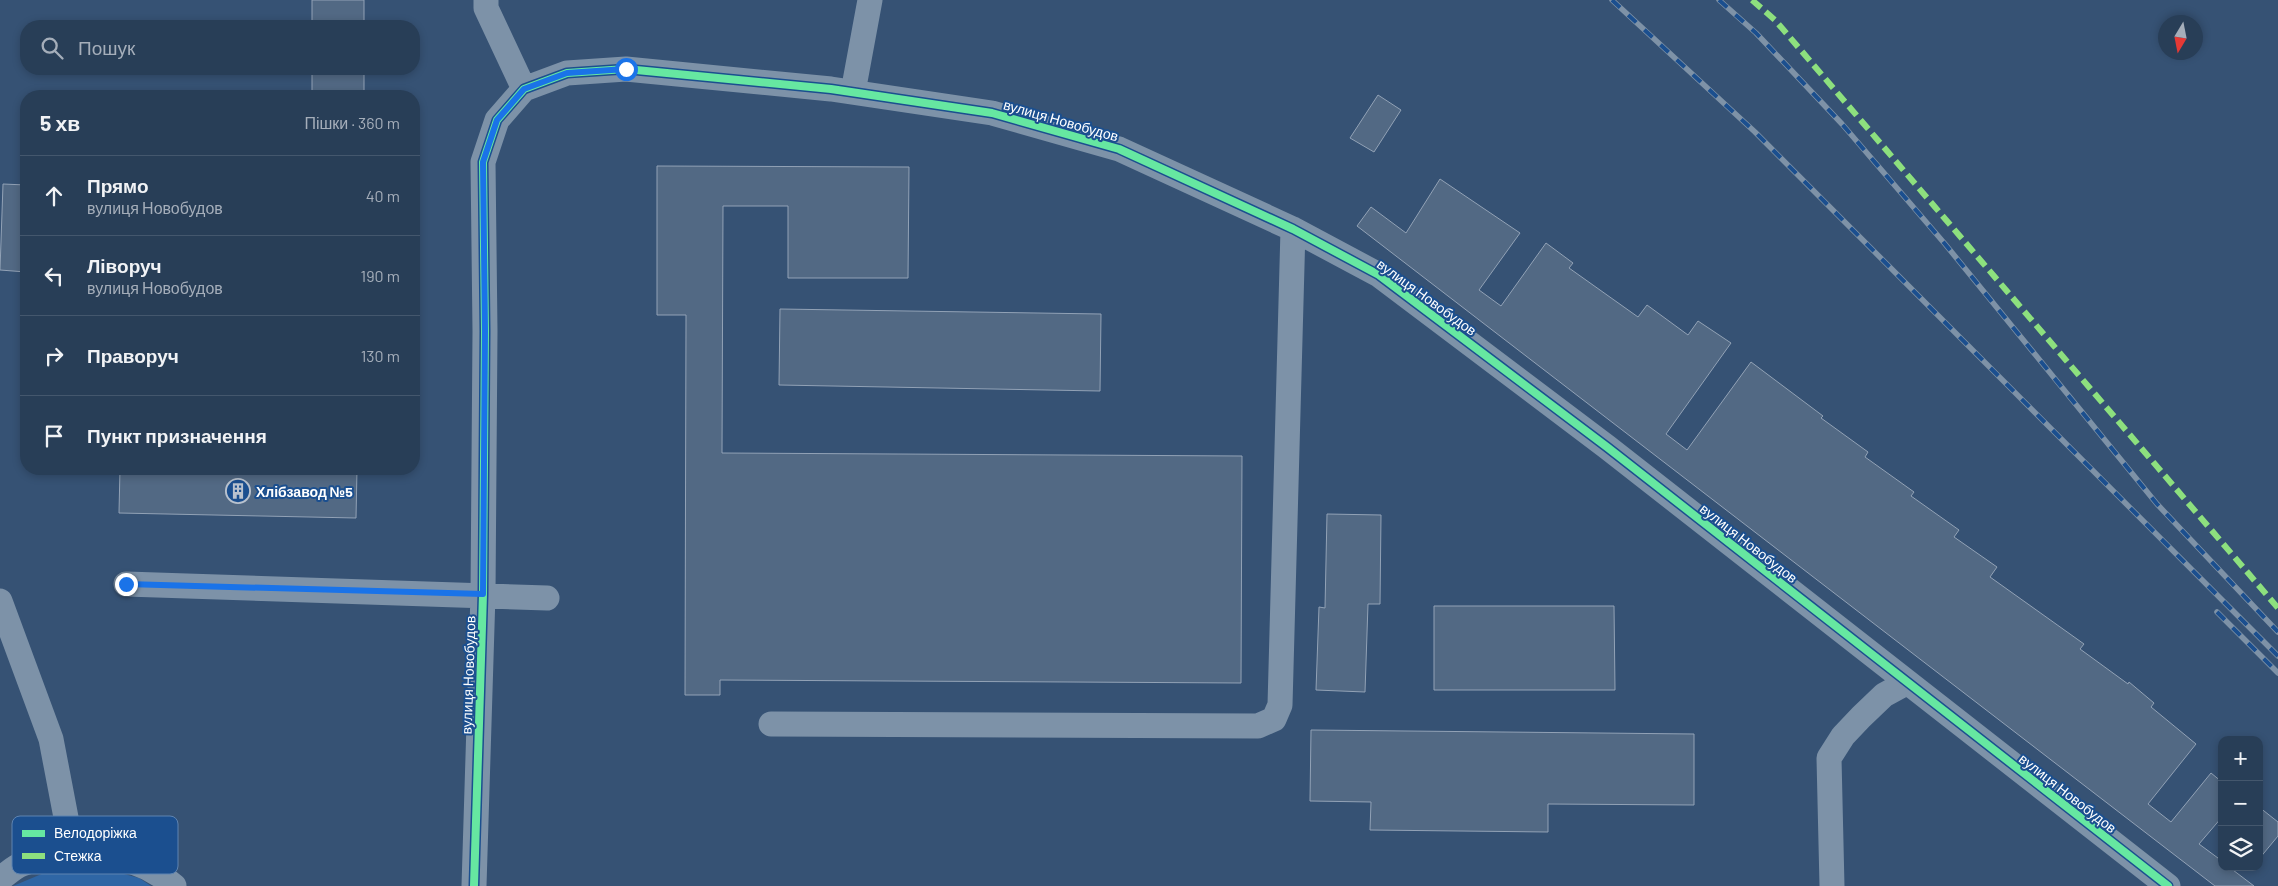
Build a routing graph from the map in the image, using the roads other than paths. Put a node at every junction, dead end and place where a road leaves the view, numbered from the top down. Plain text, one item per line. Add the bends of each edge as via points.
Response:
1 (486, 0) edge
2 (870, 0) edge
3 (524, 89) junction
4 (853, 92) junction
5 (1293, 229) junction
6 (126, 584) dead end
7 (483, 594) junction
8 (547, 598) dead end
9 (0, 601) edge
10 (1906, 683) junction
11 (771, 724) dead end
12 (66, 816) edge
13 (12, 871) edge
14 (160, 874) edge
15 (0, 879) edge
16 (174, 886) edge
17 (474, 886) edge
18 (1832, 886) edge
19 (2168, 886) edge

1 - 3 street via 486,8
2 - 4 street
3 - 4 street, вулиця Новобудов via 567,73 626,69
3 - 7 street, вулиця Новобудов via 497,120 483,162
4 - 5 street, вулиця Новобудов via 992,114 1119,149
5 - 10 street, вулиця Новобудов via 1379,275 1606,447
5 - 11 street via 1280,705 1274,719 1258,726
6 - 7 street
7 - 8 street
7 - 17 street, вулиця Новобудов
9 - 12 street via 52,739
10 - 18 street via 1884,695 1861,717 1829,758
10 - 19 street, вулиця Новобудов
13 - 15 street
14 - 16 street

